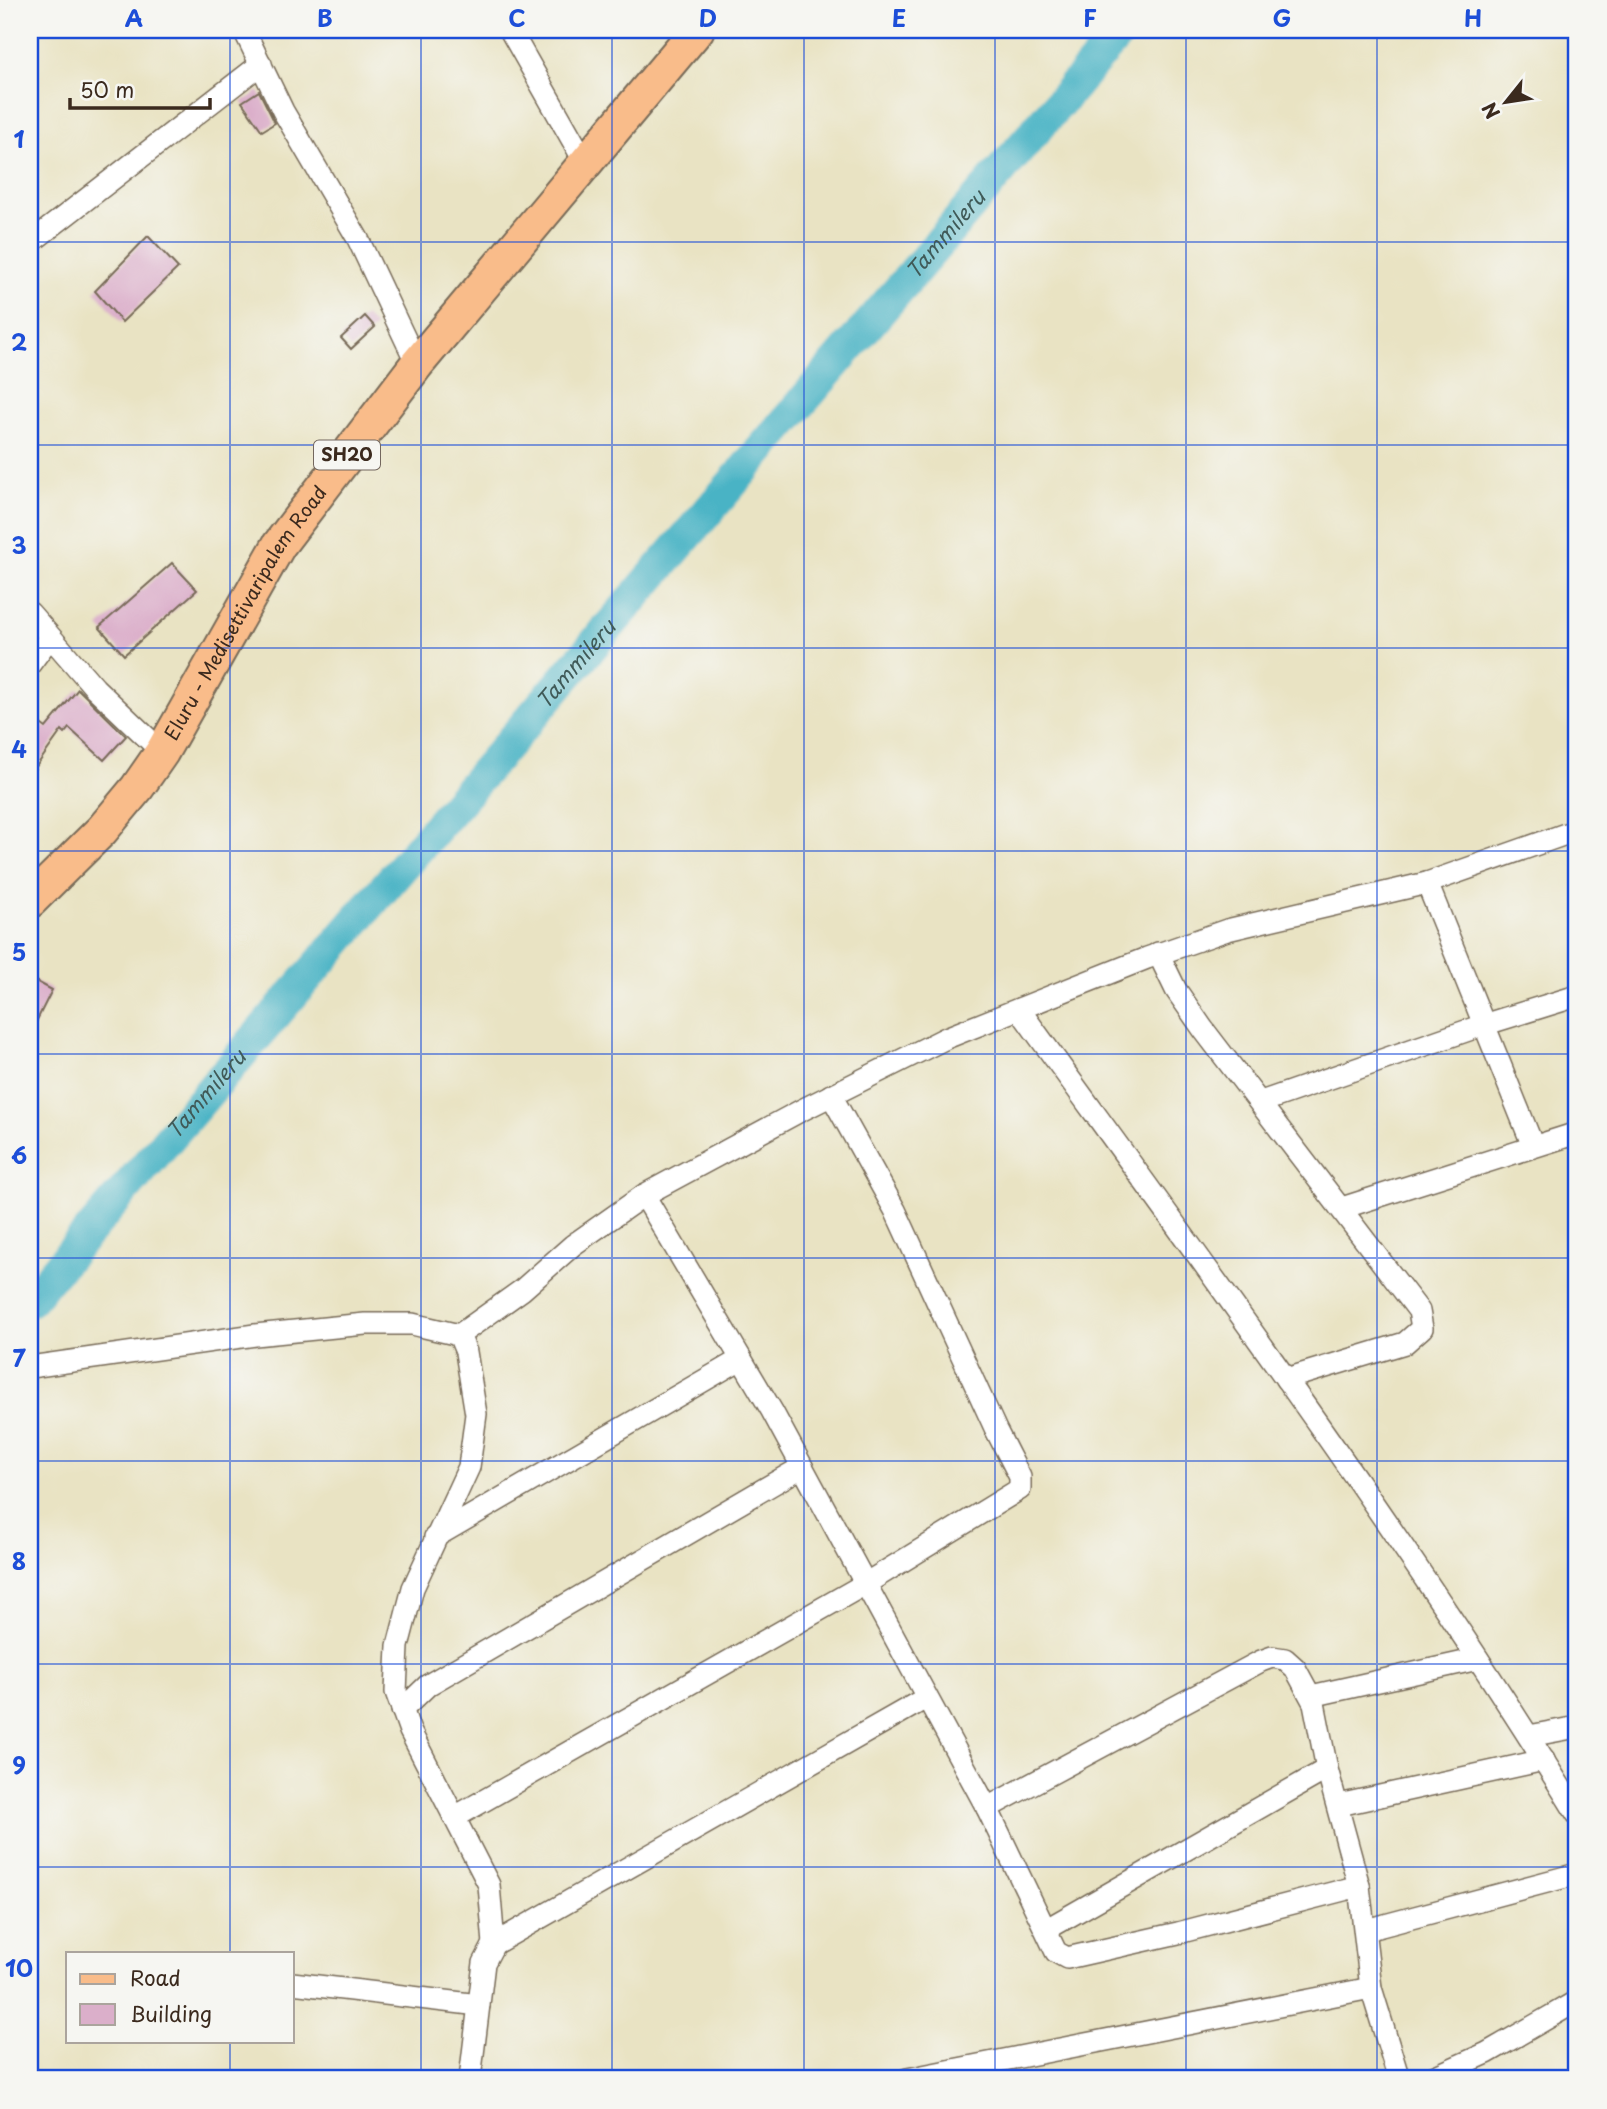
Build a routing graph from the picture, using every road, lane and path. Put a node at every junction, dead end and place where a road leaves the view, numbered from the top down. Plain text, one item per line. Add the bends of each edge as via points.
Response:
1 (244, 30) edge
2 (510, 30) edge
3 (697, 30) edge
4 (261, 64) junction
5 (586, 164) junction
6 (30, 243) edge
7 (417, 365) junction
8 (30, 613) edge
9 (50, 637) junction
10 (30, 664) edge
11 (162, 752) junction
12 (1577, 830) edge
13 (1427, 883) junction
14 (30, 901) edge
15 (1158, 953) junction
16 (1577, 996) edge
17 (1019, 1009) junction
18 (1483, 1025) junction
19 (831, 1095) junction
20 (1261, 1102) junction
21 (1577, 1133) edge
22 (1533, 1146) junction
23 (645, 1195) junction
24 (1342, 1209) junction
25 (459, 1335) junction
26 (741, 1359) junction
27 (30, 1367) edge
28 (1286, 1379) junction
29 (802, 1467) junction
30 (435, 1537) junction
31 (865, 1584) junction
32 (1478, 1659) junction
33 (1311, 1696) junction
34 (926, 1698) junction
35 (402, 1710) junction
36 (1577, 1727) edge
37 (1529, 1736) junction
38 (1544, 1760) junction
39 (1327, 1769) junction
40 (1339, 1805) junction
41 (986, 1808) junction
42 (1577, 1814) edge
43 (455, 1817) junction
44 (1577, 1874) edge
45 (1359, 1886) junction
46 (1047, 1929) junction
47 (1366, 1930) junction
48 (494, 1944) junction
49 (294, 1983) edge
50 (1371, 1988) junction
51 (1577, 2001) edge
52 (479, 2005) junction
53 (471, 2079) edge
54 (907, 2079) edge
55 (1399, 2079) edge
56 (1429, 2079) edge

1 - 4 street
2 - 5 street
3 - 5 main road, Eluru - Medisettivaripalem Road / SH20
4 - 6 street
4 - 7 street via 283,111 358,239
5 - 7 main road, Eluru - Medisettivaripalem Road / SH20
7 - 11 main road, Eluru - Medisettivaripalem Road / SH20 via 279,545
8 - 9 street
9 - 10 street
9 - 11 street
11 - 14 main road, Eluru - Medisettivaripalem Road / SH20 via 102,830
12 - 13 street
13 - 15 street via 1227,930
13 - 18 street
15 - 17 street
15 - 20 street via 1196,1020
16 - 18 street
17 - 19 street via 946,1038
17 - 28 street
18 - 20 street
18 - 22 street
19 - 23 street
19 - 31 street via 895,1210 1020,1477 1020,1489
20 - 24 street
21 - 22 street
22 - 24 street
23 - 25 street
23 - 26 street
24 - 28 street via 1419,1311 1422,1328 1405,1343
25 - 27 street via 412,1324 365,1324
25 - 30 street via 475,1414 469,1467
26 - 29 street
26 - 30 street
28 - 32 street
29 - 31 street
29 - 35 street via 428,1685
30 - 35 street via 413,1588 398,1646 396,1692
31 - 34 street
31 - 43 street
32 - 33 street
32 - 37 street
33 - 39 street
33 - 41 street via 1295,1668 1285,1659 1272,1657
34 - 41 street
34 - 48 street
35 - 43 street
36 - 37 street
37 - 38 street
38 - 40 street
38 - 42 street
39 - 40 street
39 - 46 street
40 - 45 street
41 - 46 street
43 - 48 street via 489,1885
44 - 47 street
45 - 46 street via 1067,1958 1050,1944
45 - 47 street
47 - 50 street
48 - 52 street via 484,1963
49 - 52 street
50 - 54 street
50 - 55 street
51 - 56 street via 1487,2053
52 - 53 street

